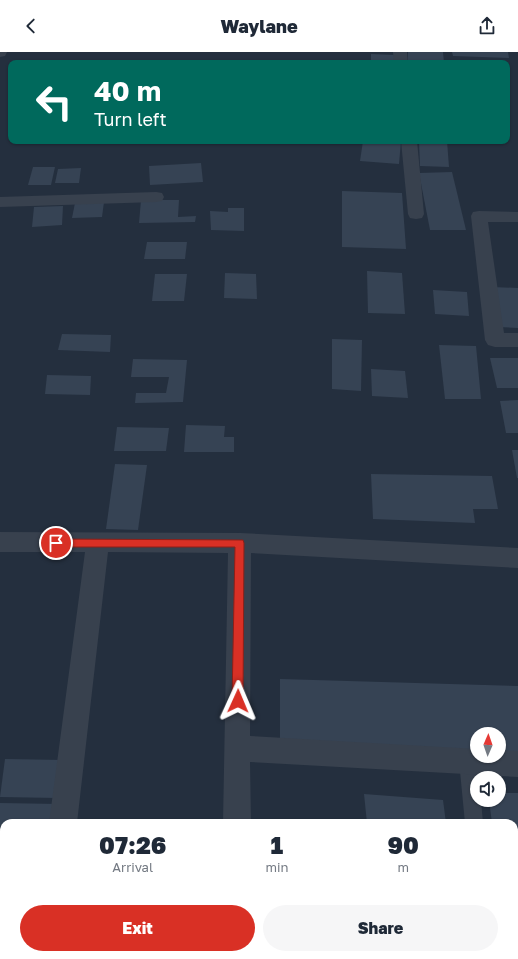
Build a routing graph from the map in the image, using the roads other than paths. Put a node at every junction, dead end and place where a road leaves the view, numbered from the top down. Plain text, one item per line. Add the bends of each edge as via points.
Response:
1 (409, 144) edge
2 (156, 197) dead end
3 (0, 202) edge
4 (416, 214) dead end
5 (518, 217) edge
6 (518, 340) edge
7 (0, 542) edge
8 (98, 543) junction
9 (240, 543) junction
10 (518, 558) edge
11 (237, 748) junction
12 (468, 761) junction
13 (518, 764) edge
14 (63, 819) edge
15 (237, 819) edge
16 (474, 819) edge

1 - 4 street
2 - 3 street
5 - 6 street via 479,216 495,340
7 - 8 street
8 - 9 street
8 - 14 street
9 - 10 street
9 - 11 street
11 - 12 street
11 - 15 street
12 - 13 street
12 - 16 lane

